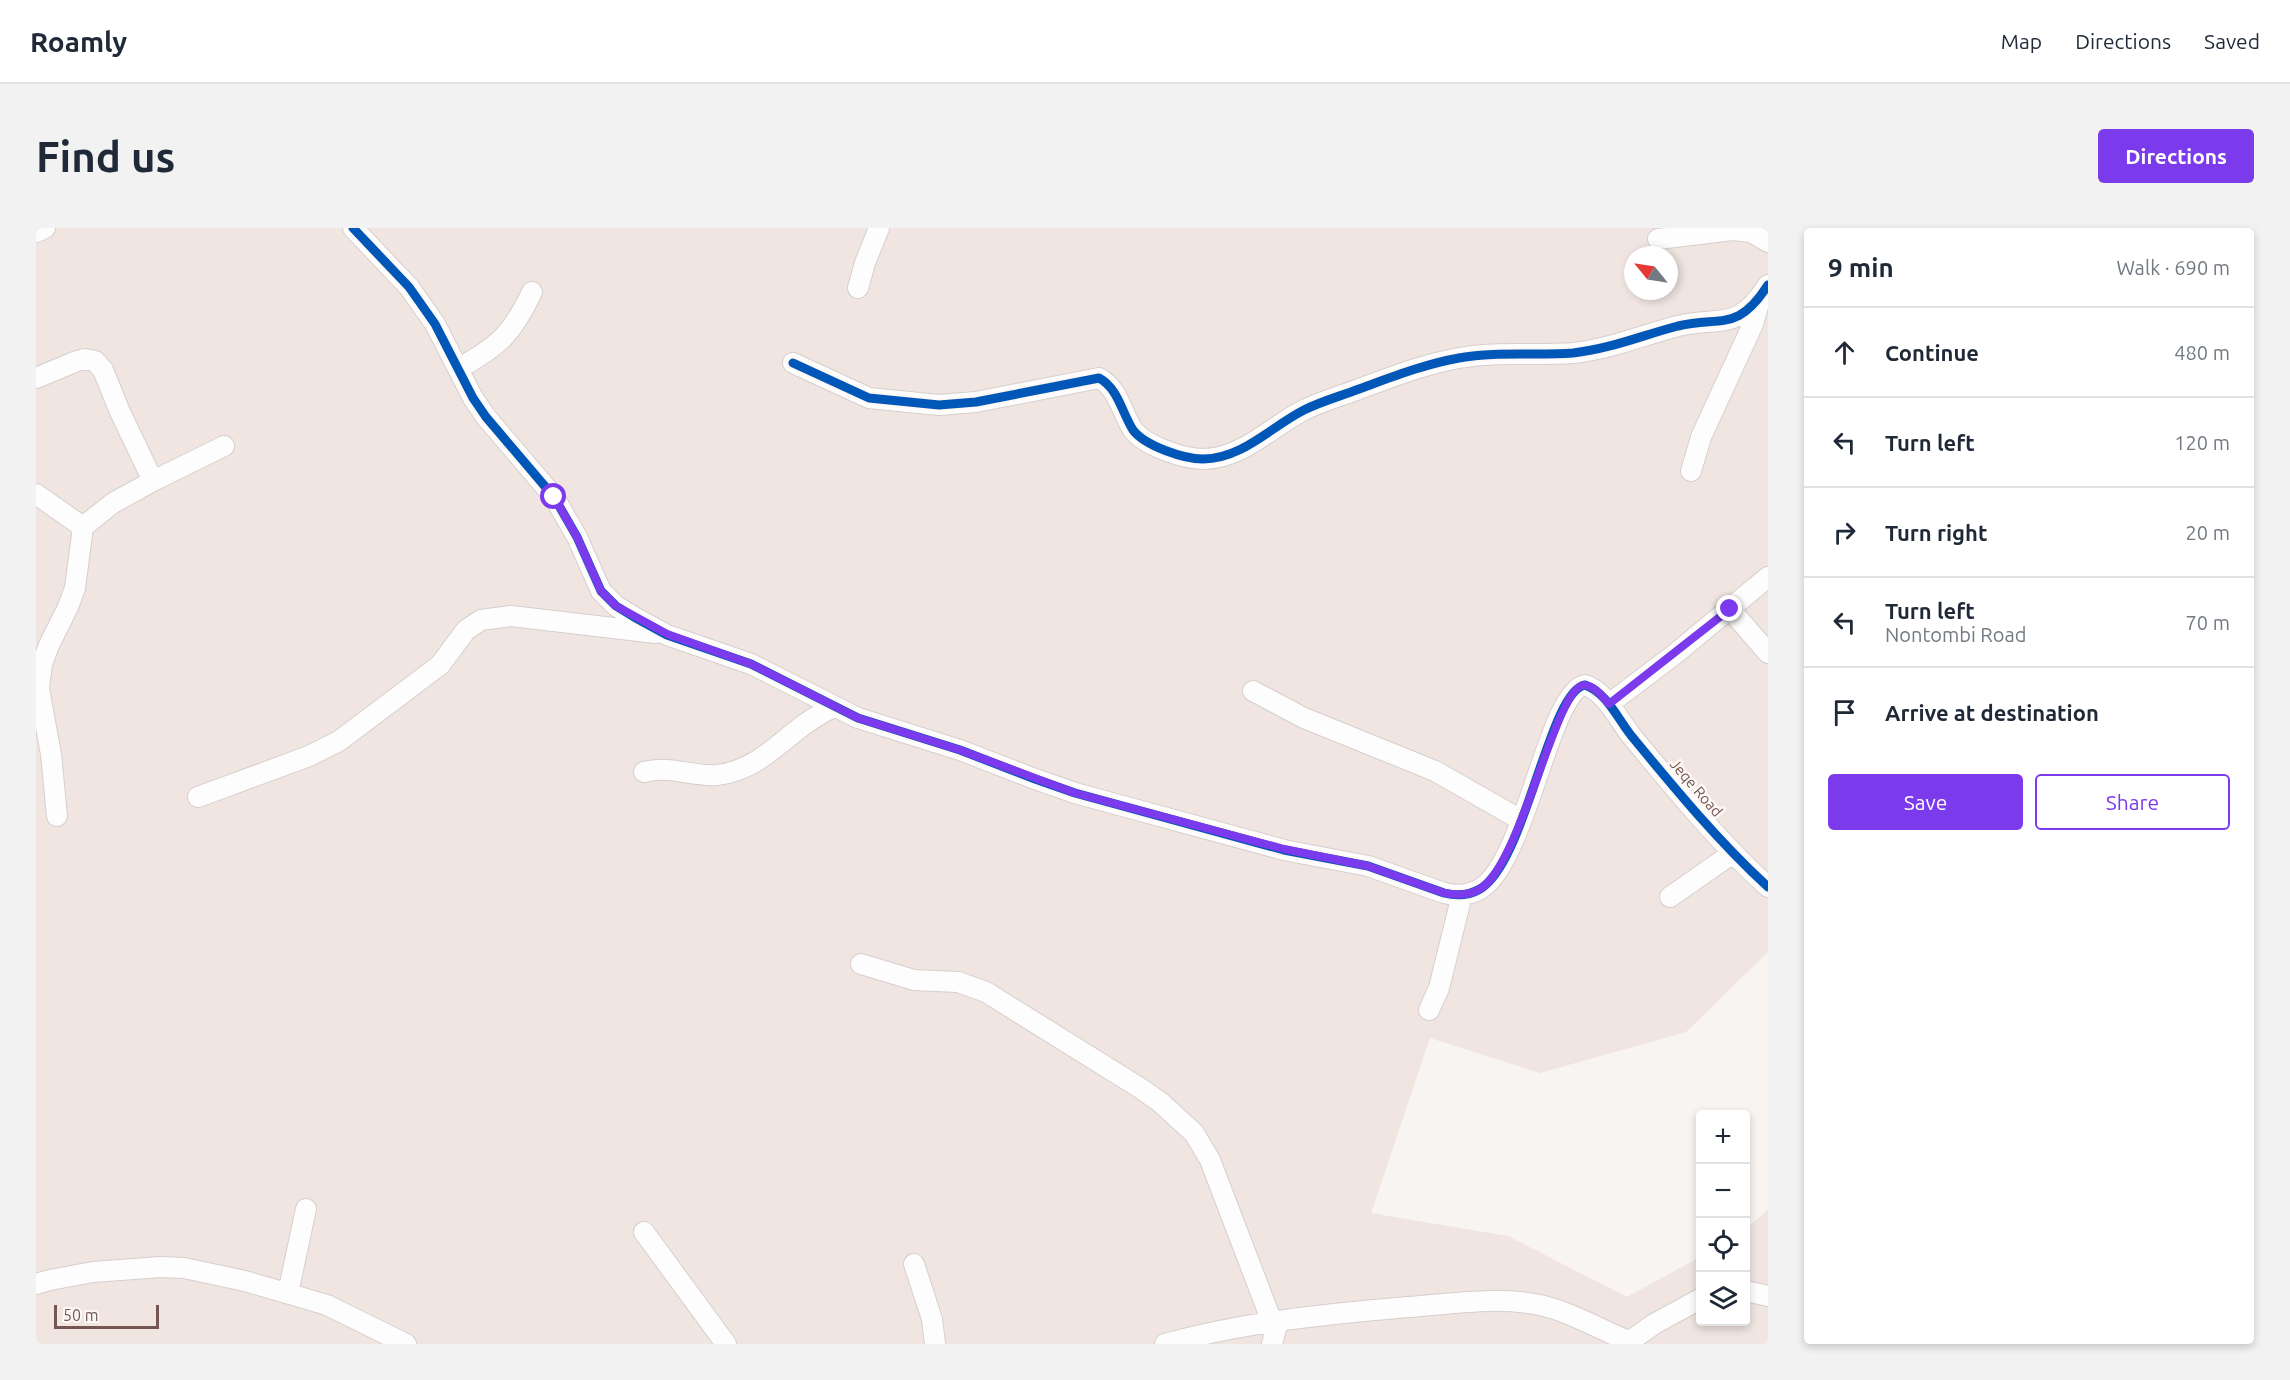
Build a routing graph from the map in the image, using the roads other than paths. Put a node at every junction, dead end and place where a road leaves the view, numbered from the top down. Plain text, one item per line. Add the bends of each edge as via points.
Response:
1 (45, 228) edge
2 (353, 228) edge
3 (879, 228) edge
4 (36, 232) edge
5 (1658, 239) dead end
6 (1768, 242) edge
7 (858, 288) dead end
8 (1764, 291) edge
9 (532, 292) dead end
10 (793, 363) dead end
11 (459, 368) junction
12 (36, 378) edge
13 (224, 446) dead end
14 (1691, 471) dead end
15 (153, 481) junction
16 (36, 494) edge
17 (83, 527) junction
18 (1768, 577) edge
19 (1730, 609) junction
20 (667, 634) junction
21 (1768, 653) edge
22 (1253, 692) dead end
23 (1609, 704) junction
24 (833, 707) junction
25 (644, 772) dead end
26 (198, 797) dead end
27 (57, 816) dead end
28 (1521, 820) junction
29 (1733, 853) junction
30 (1768, 887) edge
31 (1462, 895) junction
32 (1670, 897) dead end
33 (861, 964) dead end
34 (1429, 1010) dead end
35 (306, 1209) dead end
36 (644, 1232) dead end
37 (914, 1264) dead end
38 (36, 1284) edge
39 (1750, 1292) edge
40 (288, 1293) junction
41 (1768, 1296) edge
42 (1696, 1302) edge
43 (1275, 1322) junction
44 (1627, 1343) edge
45 (406, 1344) edge
46 (726, 1344) edge
47 (935, 1344) edge
48 (1165, 1344) edge
49 (1272, 1344) edge

1 - 4 street
2 - 11 street via 409,287
3 - 7 street
5 - 6 street via 1733,230 1751,232
8 - 10 street via 1733,319 1677,327 1572,353 1471,356 1419,368 1317,404 1252,443 1210,459 1192,458 1141,438 1111,388 1099,378 976,402 939,405 869,398
8 - 14 street via 1701,437
9 - 11 street via 521,315 497,345
11 - 20 street via 486,417 554,497 601,591 616,606
12 - 15 street via 85,359 95,361 103,370
13 - 15 street
15 - 17 street via 113,503
16 - 17 street
17 - 27 street via 75,588 42,664 39,689
18 - 19 street
19 - 21 street
19 - 23 street
20 - 24 street via 751,664
20 - 26 street via 511,616 481,620 466,630 440,665 339,741
22 - 28 street via 1304,718 1435,771
23 - 28 street, Jeqe Road via 1588,685 1575,690 1560,717
23 - 29 street, Jeqe Road via 1633,739
24 - 25 street via 761,759 737,771 707,775 669,768
24 - 31 street via 1075,793 1276,848 1368,866 1444,893
28 - 31 street via 1496,873 1479,889
29 - 30 street, Jeqe Road
29 - 32 street
31 - 34 street via 1439,988
33 - 43 street via 914,980 958,982 986,992 1121,1076 1174,1114 1194,1133 1210,1160
35 - 40 street
36 - 46 street
37 - 47 street via 932,1319
38 - 40 street via 93,1272 160,1267 210,1273
39 - 41 street
40 - 45 street via 327,1305
42 - 44 street
43 - 44 street via 1368,1310 1512,1301 1557,1310
43 - 48 street
43 - 49 street

